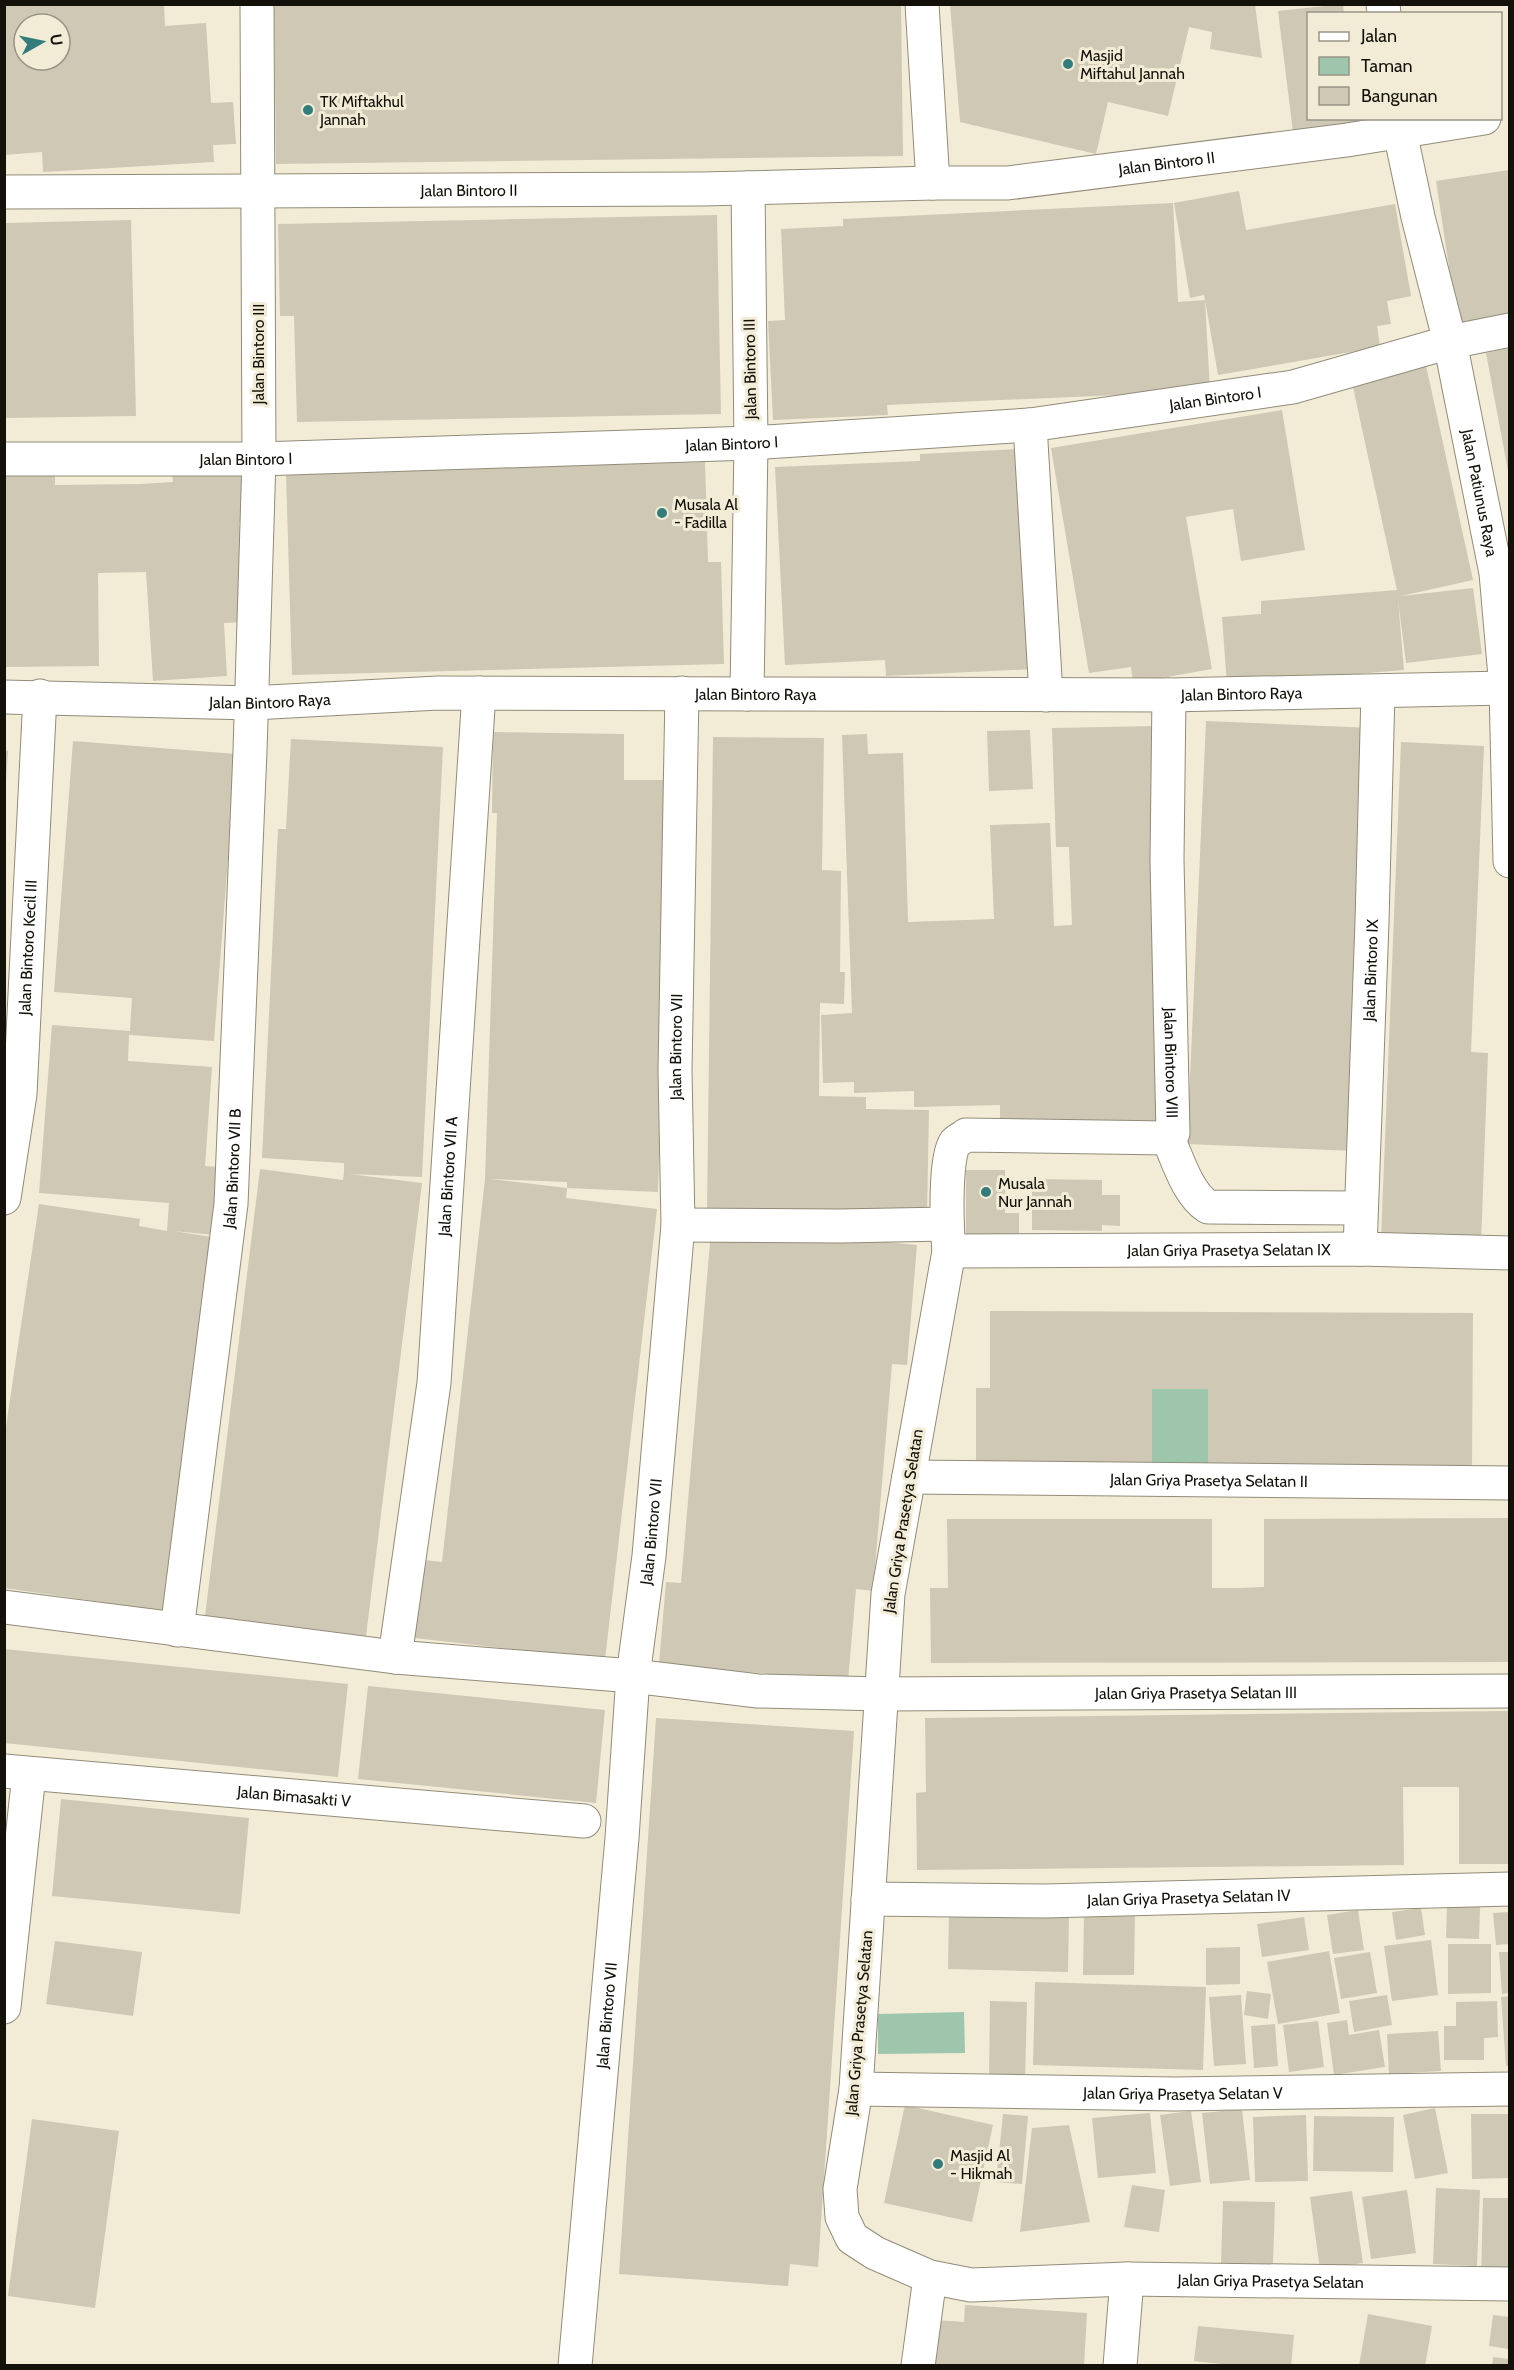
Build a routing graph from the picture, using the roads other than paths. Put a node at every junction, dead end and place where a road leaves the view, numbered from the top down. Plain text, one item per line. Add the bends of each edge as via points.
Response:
1 (256, 4) edge
2 (922, 4) edge
3 (1462, 120) edge
4 (1398, 126) edge
5 (933, 183) junction
6 (748, 188) junction
7 (257, 190) junction
8 (4, 192) edge
9 (1509, 330) edge
10 (1450, 342) junction
11 (1030, 425) junction
12 (751, 443) junction
13 (4, 459) edge
14 (259, 459) junction
15 (1503, 572) edge
16 (1506, 688) junction
17 (1378, 692) junction
18 (479, 693) junction
19 (682, 693) junction
20 (747, 694) junction
21 (1046, 695) junction
22 (1169, 695) junction
23 (40, 696) junction
24 (4, 697) edge
25 (252, 703) junction
26 (1509, 861) edge
27 (1168, 1138) junction
28 (4, 1198) edge
29 (1360, 1208) junction
30 (678, 1225) junction
31 (948, 1237) junction
32 (1359, 1249) junction
33 (1509, 1253) edge
34 (909, 1477) junction
35 (1509, 1483) edge
36 (4, 1607) edge
37 (177, 1630) junction
38 (395, 1657) junction
39 (633, 1676) junction
40 (1509, 1691) edge
41 (882, 1694) junction
42 (16, 1773) edge
43 (584, 1821) dead end
44 (1509, 1890) edge
45 (868, 1899) junction
46 (4, 2007) edge
47 (1509, 2089) edge
48 (856, 2090) junction
49 (930, 2277) junction
50 (1127, 2279) junction
51 (1509, 2284) edge
52 (574, 2366) edge
53 (918, 2366) edge
54 (1120, 2366) edge

1 - 7 street, Jalan Bintoro III
2 - 5 street
3 - 4 street, Jalan Bintoro II
4 - 5 street, Jalan Bintoro II via 1008,183
4 - 10 street, Jalan Patiunus Raya
5 - 6 street, Jalan Bintoro II
6 - 7 street, Jalan Bintoro II
6 - 12 street, Jalan Bintoro III
7 - 8 street, Jalan Bintoro II
7 - 14 street, Jalan Bintoro III
9 - 10 street, Jalan Bintoro I
10 - 11 street, Jalan Bintoro I via 1293,387
10 - 15 street, Jalan Patiunus Raya
11 - 12 street, Jalan Bintoro I
11 - 21 street
12 - 14 street, Jalan Bintoro I
12 - 20 street, Jalan Bintoro III
13 - 14 street, Jalan Bintoro I
14 - 25 street, Jalan Bintoro III
15 - 16 street, Jalan Patiunus Raya
16 - 17 street, Jalan Bintoro Raya
16 - 26 street, Jalan Patiunus Raya
17 - 22 street, Jalan Bintoro Raya
17 - 29 street, Jalan Bintoro IX
18 - 19 street, Jalan Bintoro Raya
18 - 25 street, Jalan Bintoro Raya
18 - 38 street, Jalan Bintoro VII A via 434,1383
19 - 20 street, Jalan Bintoro Raya
19 - 30 street, Jalan Bintoro VII via 675,1070
20 - 21 street, Jalan Bintoro Raya
21 - 22 street, Jalan Bintoro Raya
22 - 27 street, Jalan Bintoro VIII via 1167,860 1174,1123
23 - 24 street, Jalan Bintoro Raya
23 - 25 street, Jalan Bintoro Raya
23 - 28 street, Jalan Bintoro Kecil III via 20,1094
25 - 37 street, Jalan Bintoro VII B via 231,1204
27 - 29 street via 1192,1190 1208,1207
27 - 31 street, Jalan Bintoro VIII via 966,1135 955,1143 950,1155
29 - 32 street, Jalan Bintoro IX
30 - 31 street, Jalan Griya Prasetya Selatan IX via 840,1226
30 - 39 street, Jalan Bintoro VII via 649,1556
31 - 32 street, Jalan Griya Prasetya Selatan IX
31 - 34 street, Jalan Griya Prasetya Selatan
32 - 33 street, Jalan Griya Prasetya Selatan IX
34 - 35 street, Jalan Griya Prasetya Selatan II
34 - 41 street, Jalan Griya Prasetya Selatan via 888,1594
36 - 37 street, Jalan Griya Prasetya Selatan III
37 - 38 street, Jalan Griya Prasetya Selatan III
38 - 39 street, Jalan Griya Prasetya Selatan III
39 - 41 street, Jalan Griya Prasetya Selatan III via 758,1691
39 - 52 street, Jalan Bintoro VII
40 - 41 street, Jalan Griya Prasetya Selatan III
41 - 45 street, Jalan Griya Prasetya Selatan
42 - 43 street, Jalan Bimasakti V
42 - 46 street
44 - 45 street, Jalan Griya Prasetya Selatan IV via 1045,1901
45 - 48 street, Jalan Griya Prasetya Selatan
47 - 48 street, Jalan Griya Prasetya Selatan V via 1175,2094
48 - 49 street, Jalan Griya Prasetya Selatan via 840,2189 842,2217 852,2238 875,2253
49 - 50 street, Jalan Griya Prasetya Selatan via 971,2285
49 - 53 street
50 - 51 street, Jalan Griya Prasetya Selatan
50 - 54 street

